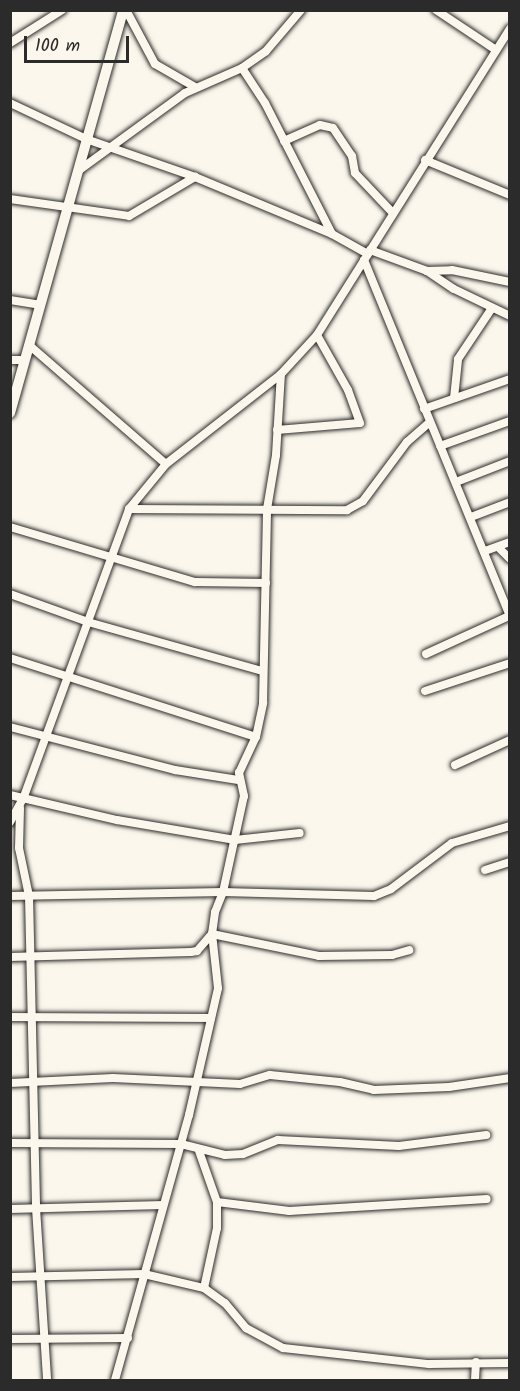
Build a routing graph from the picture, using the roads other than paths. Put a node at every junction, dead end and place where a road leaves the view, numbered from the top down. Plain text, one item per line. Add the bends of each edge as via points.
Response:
1 (62, 10) edge
2 (124, 10) edge
3 (301, 10) edge
4 (436, 10) edge
5 (50, 13) edge
6 (510, 29) edge
7 (10, 43) edge
8 (496, 50) junction
9 (242, 68) junction
10 (195, 87) junction
11 (10, 103) edge
12 (86, 139) junction
13 (284, 141) junction
14 (112, 147) junction
15 (426, 160) junction
16 (74, 174) junction
17 (195, 177) junction
18 (510, 195) edge
19 (10, 199) edge
20 (68, 207) junction
21 (393, 213) junction
22 (332, 234) junction
23 (367, 255) junction
24 (427, 271) junction
25 (510, 282) edge
26 (10, 300) edge
27 (40, 305) junction
28 (492, 308) junction
29 (510, 316) edge
30 (317, 335) junction
31 (29, 345) junction
32 (10, 360) edge
33 (25, 360) junction
34 (281, 374) junction
35 (510, 379) edge
36 (454, 398) junction
37 (424, 409) junction
38 (11, 411) edge
39 (510, 421) edge
40 (430, 422) junction
41 (277, 430) junction
42 (440, 446) junction
43 (510, 461) edge
44 (166, 464) junction
45 (456, 482) junction
46 (510, 502) edge
47 (129, 509) junction
48 (267, 509) junction
49 (471, 516) junction
50 (10, 527) edge
51 (510, 542) edge
52 (498, 547) junction
53 (485, 551) junction
54 (109, 557) junction
55 (510, 559) edge
56 (266, 583) junction
57 (10, 594) edge
58 (509, 616) edge
59 (88, 622) junction
60 (426, 654) dead end
61 (10, 658) edge
62 (510, 663) edge
63 (262, 671) junction
64 (67, 678) junction
65 (426, 691) dead end
66 (10, 727) edge
67 (256, 737) junction
68 (46, 738) junction
69 (510, 740) edge
70 (455, 765) dead end
71 (238, 780) junction
72 (10, 795) edge
73 (22, 803) junction
74 (10, 822) edge
75 (510, 826) edge
76 (300, 833) dead end
77 (235, 840) junction
78 (10, 843) edge
79 (19, 848) junction
80 (510, 862) edge
81 (485, 870) dead end
82 (223, 892) junction
83 (10, 896) edge
84 (29, 896) junction
85 (212, 934) junction
86 (409, 950) dead end
87 (10, 957) edge
88 (32, 957) junction
89 (10, 1017) edge
90 (31, 1017) junction
91 (211, 1018) junction
92 (510, 1078) edge
93 (196, 1082) junction
94 (10, 1083) edge
95 (34, 1083) junction
96 (486, 1135) dead end
97 (10, 1143) edge
98 (35, 1144) junction
99 (181, 1144) junction
100 (199, 1151) junction
101 (487, 1199) dead end
102 (217, 1202) junction
103 (163, 1204) junction
104 (36, 1208) junction
105 (10, 1209) edge
106 (144, 1274) junction
107 (39, 1275) junction
108 (10, 1277) edge
109 (204, 1288) junction
110 (128, 1338) junction
111 (45, 1339) junction
112 (10, 1340) edge
113 (476, 1362) junction
114 (510, 1363) edge
115 (47, 1380) edge
116 (115, 1380) edge
117 (475, 1380) edge

1 - 5 street
2 - 10 street via 155,64
2 - 12 street
3 - 9 street via 266,51
4 - 8 street
5 - 7 street
6 - 8 street
8 - 15 street
9 - 10 street
9 - 13 street
10 - 14 street
11 - 12 street
12 - 14 street
12 - 16 street
13 - 21 street via 320,125 333,128 352,156 355,173
13 - 22 street
14 - 16 street
14 - 17 street
15 - 18 street
15 - 21 street
16 - 20 street
17 - 20 street via 129,216
17 - 22 street
19 - 20 street
20 - 27 street
21 - 23 street
22 - 23 street
23 - 24 street
23 - 30 street
23 - 37 street
24 - 25 street via 452,270
24 - 28 street
26 - 27 street
27 - 31 street
28 - 29 street
28 - 36 street via 458,359
30 - 34 street
30 - 41 street via 348,390 360,423
31 - 33 street
31 - 44 street
32 - 33 street
33 - 38 street
34 - 41 street
34 - 44 street
35 - 36 street
36 - 37 street
37 - 40 street
39 - 42 street
40 - 42 street
40 - 48 street via 407,442 363,501 347,510
41 - 48 street
42 - 45 street
43 - 45 street
44 - 47 street
45 - 49 street
46 - 49 street
47 - 48 street
47 - 54 street
48 - 56 street
49 - 53 street
50 - 54 street
51 - 52 street
52 - 53 street
52 - 55 street
53 - 58 street
54 - 56 street via 195,582
54 - 59 street
56 - 63 street
57 - 59 street
58 - 60 street
59 - 63 street
59 - 64 street
61 - 64 street
62 - 65 street
63 - 67 street via 263,703
64 - 67 street
64 - 68 street
66 - 68 street
67 - 71 street
68 - 71 street via 175,770
68 - 73 street
69 - 70 street
71 - 77 street via 244,796
72 - 73 street
73 - 74 street
73 - 77 street
73 - 79 street
75 - 82 street via 452,843 382,894
76 - 77 street
77 - 82 street
78 - 79 street
79 - 84 street
80 - 81 street
82 - 84 street
82 - 85 street
83 - 84 street
84 - 88 street
85 - 86 street via 319,956 381,956
85 - 88 street via 191,952
85 - 91 street via 218,988
87 - 88 street
88 - 90 street
89 - 90 street
90 - 91 street
90 - 95 street
91 - 93 street
92 - 93 street via 459,1086 374,1090 270,1075 240,1084
93 - 95 street via 113,1078
93 - 99 street
94 - 95 street
95 - 98 street
96 - 100 street via 399,1146 278,1140 243,1154
97 - 98 street
98 - 99 street
98 - 104 street
99 - 100 street
99 - 103 street
100 - 102 street
101 - 102 street via 289,1211
102 - 109 street
103 - 104 street
103 - 106 street
104 - 105 street
104 - 107 street
106 - 107 street
106 - 109 street
106 - 110 street
107 - 108 street
107 - 111 street
109 - 113 street via 225,1303 246,1328 283,1348 429,1364
110 - 111 street
110 - 116 street
111 - 112 street
111 - 115 street
113 - 114 street
113 - 117 street

